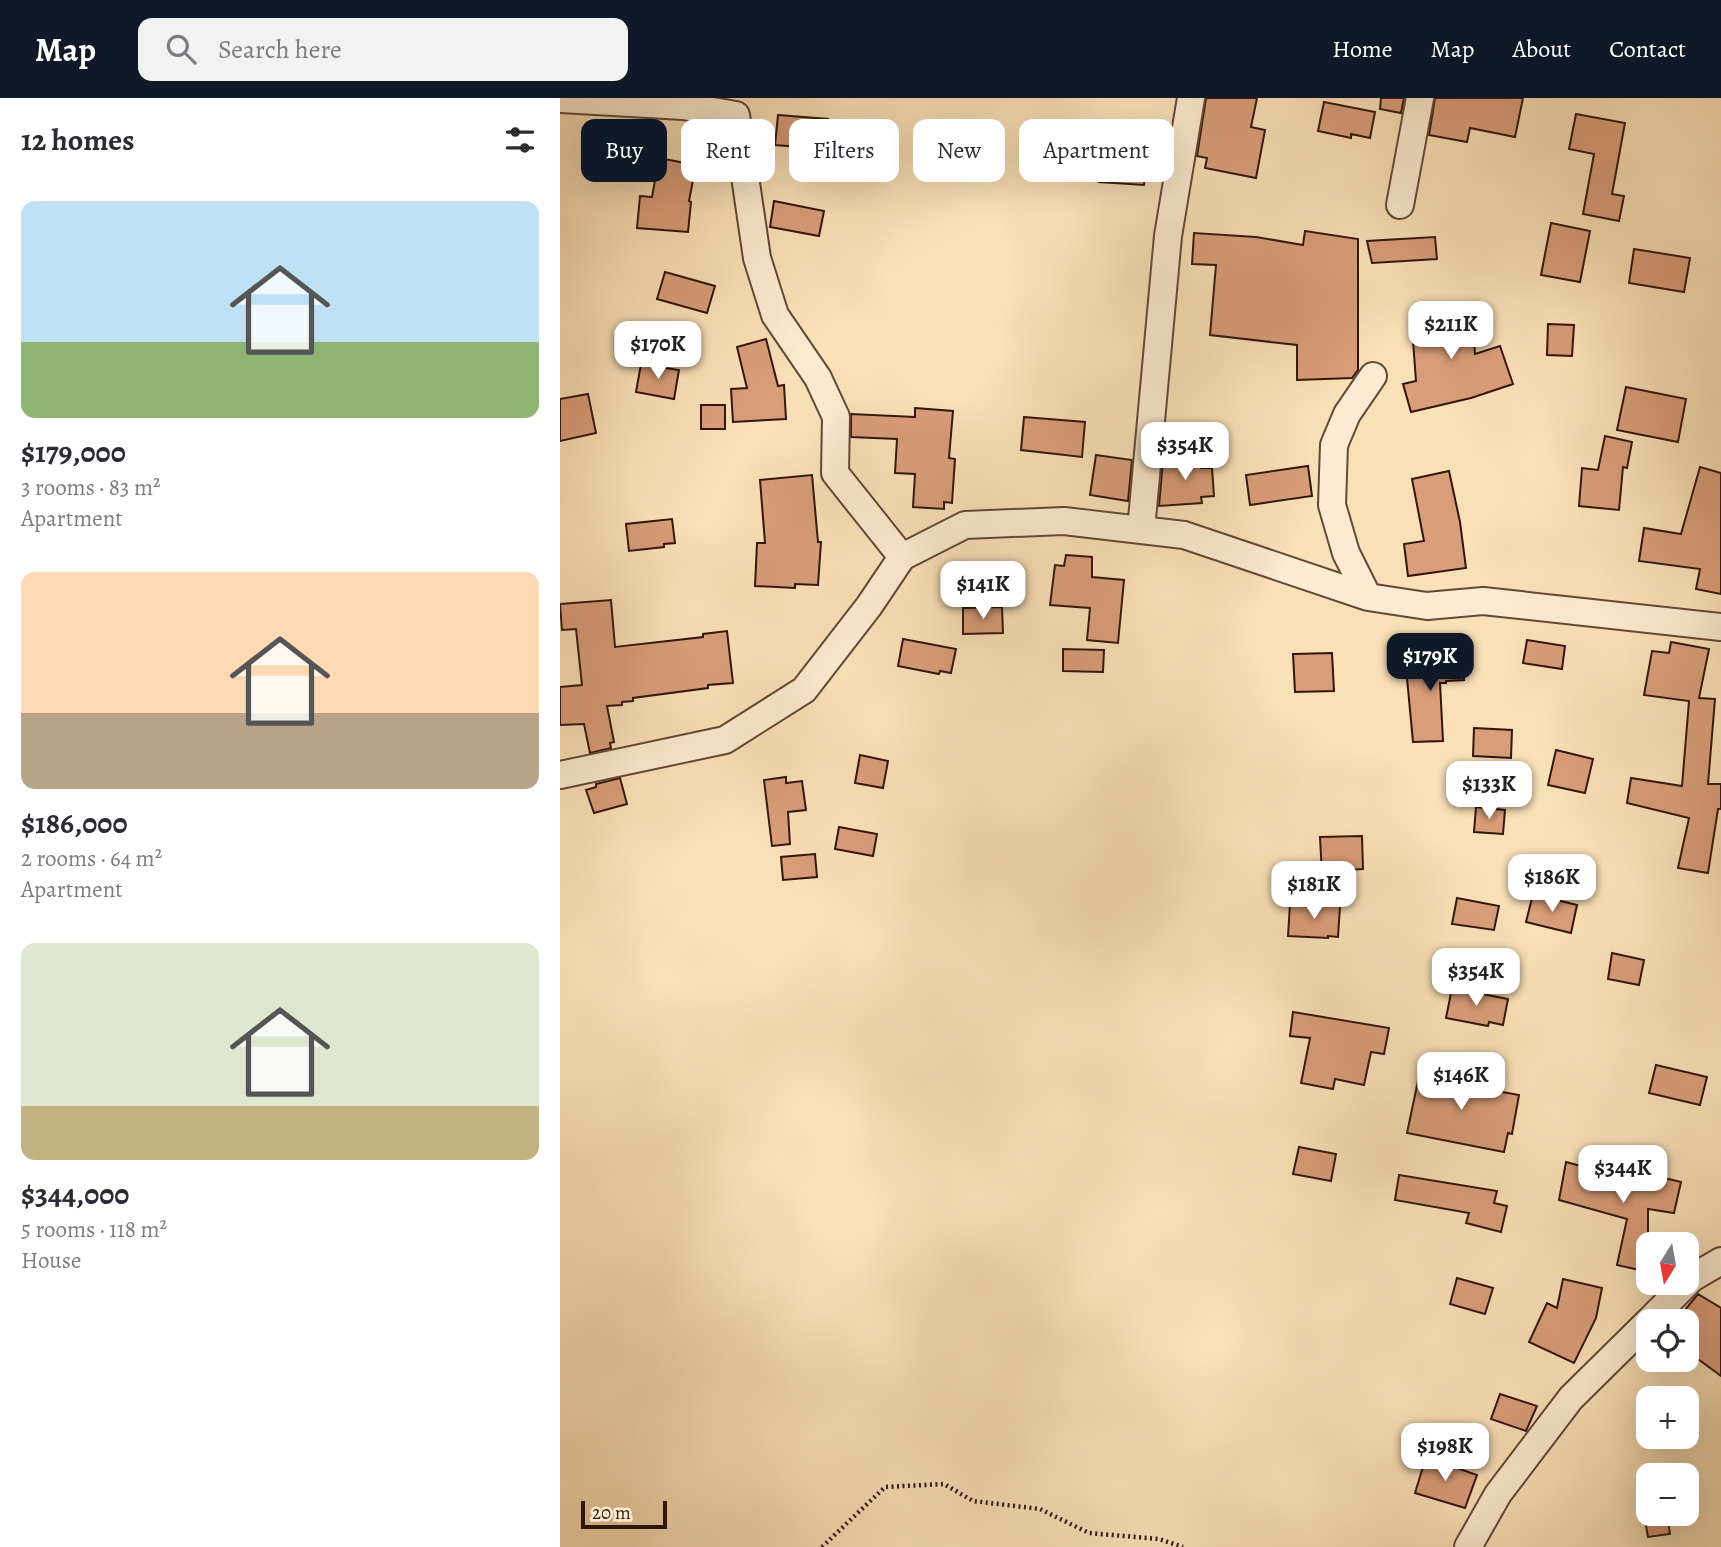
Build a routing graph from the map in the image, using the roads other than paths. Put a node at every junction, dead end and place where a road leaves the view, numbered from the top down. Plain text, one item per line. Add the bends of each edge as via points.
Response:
1 (1191, 98) edge
2 (1420, 98) edge
3 (560, 99) edge
4 (1400, 205) dead end
5 (1373, 376) dead end
6 (1141, 530) junction
7 (901, 558) junction
8 (1368, 597) junction
9 (1721, 627) edge
10 (560, 775) edge
11 (1721, 1261) edge
12 (1661, 1309) edge
13 (1636, 1334) edge
14 (1468, 1547) edge

1 - 6 street via 1168,236
2 - 4 street
3 - 7 street via 683,106 736,115 757,258 775,315 818,378 836,417 835,473
5 - 8 street via 1334,445 1332,505 1346,553
6 - 7 street via 1064,522 965,525
6 - 8 street via 1184,535
7 - 10 street via 804,690 725,740
8 - 9 street via 1427,606 1483,601
11 - 12 street via 1692,1278
13 - 14 street via 1571,1398 1498,1494

